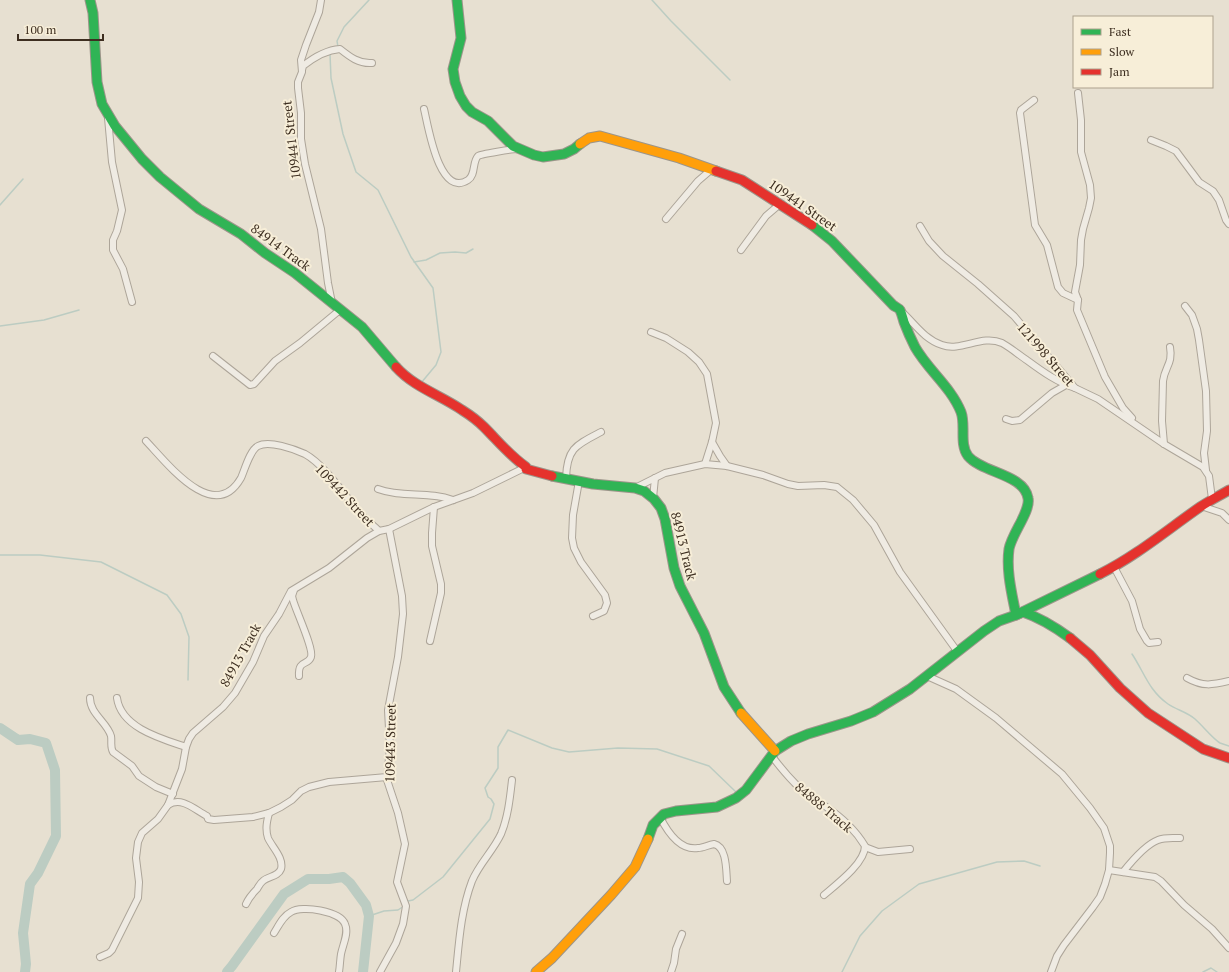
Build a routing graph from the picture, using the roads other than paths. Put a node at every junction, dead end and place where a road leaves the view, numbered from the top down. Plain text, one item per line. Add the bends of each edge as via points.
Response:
1 (90, 0) edge
2 (322, 0) edge
3 (457, 0) edge
4 (372, 63) dead end
5 (302, 72) junction
6 (1078, 93) dead end
7 (1034, 100) dead end
8 (424, 109) dead end
9 (108, 117) junction
10 (1151, 140) dead end
11 (518, 149) junction
12 (712, 169) junction
13 (780, 204) junction
14 (666, 219) dead end
15 (1229, 224) edge
16 (920, 226) dead end
17 (741, 250) dead end
18 (1078, 300) junction
19 (132, 302) dead end
20 (332, 303) junction
21 (1185, 306) dead end
22 (341, 309) junction
23 (900, 310) junction
24 (651, 332) dead end
25 (1170, 347) dead end
26 (213, 356) dead end
27 (1066, 385) junction
28 (1076, 388) junction
29 (1006, 419) dead end
30 (1139, 427) junction
31 (601, 432) dead end
32 (146, 441) dead end
33 (712, 442) junction
34 (1164, 444) junction
35 (705, 464) junction
36 (727, 466) junction
37 (529, 469) junction
38 (1206, 470) junction
39 (566, 478) junction
40 (655, 478) junction
41 (579, 481) junction
42 (637, 487) junction
43 (378, 489) dead end
44 (1229, 490) edge
45 (653, 498) junction
46 (1212, 499) junction
47 (453, 500) junction
48 (1201, 506) junction
49 (434, 507) junction
50 (1229, 520) edge
51 (389, 529) junction
52 (378, 531) junction
53 (1114, 566) junction
54 (300, 585) junction
55 (1016, 615) junction
56 (594, 616) dead end
57 (430, 641) dead end
58 (1158, 642) dead end
59 (957, 651) junction
60 (299, 676) dead end
61 (926, 676) junction
62 (1187, 678) dead end
63 (1229, 681) edge
64 (90, 698) dead end
65 (117, 698) dead end
66 (186, 747) junction
67 (773, 753) junction
68 (1229, 758) edge
69 (387, 777) junction
70 (512, 780) dead end
71 (173, 794) junction
72 (168, 805) junction
73 (269, 813) junction
74 (660, 817) junction
75 (1180, 838) dead end
76 (865, 847) junction
77 (910, 849) dead end
78 (1109, 870) junction
79 (1124, 872) junction
80 (727, 881) dead end
81 (824, 895) dead end
82 (246, 904) dead end
83 (274, 933) dead end
84 (682, 934) dead end
85 (1229, 948) edge
86 (100, 957) dead end
87 (339, 972) edge
88 (380, 972) edge
89 (456, 972) edge
90 (536, 972) edge
91 (671, 972) edge
92 (1051, 972) edge

1 - 9 street, 84914 Track via 99,96
2 - 5 street, 109441 Street via 306,44
3 - 11 street, 109441 Street via 461,38 453,69 454,82 466,106 488,121 507,142
4 - 5 street via 361,62 347,56 340,49 332,50 308,62 303,66
5 - 20 street, 109441 Street via 298,88 304,158 321,229
6 - 18 street via 1081,152 1091,198 1081,240 1075,292
7 - 18 street via 1021,110 1020,114 1035,225 1047,245 1060,291
8 - 11 street via 440,167 451,182 460,183 470,179 479,155
9 - 19 street via 112,162 122,210 118,231 113,240 113,250 123,269
9 - 20 street, 84914 Track via 137,154 160,177 199,209 241,234
10 - 15 street via 1176,152 1199,182 1213,191
11 - 12 street, 109441 Street via 543,157 555,156 574,149 584,140 600,136
12 - 13 street, 109441 Street via 742,180
12 - 14 street via 698,180
13 - 17 street via 766,216
13 - 23 street, 109441 Street via 832,241
16 - 28 street, 121998 Street via 943,256 1014,316
18 - 30 street via 1077,310 1105,377 1122,408
20 - 22 street, 84914 Track
21 - 38 street via 1194,319 1200,340 1206,391
22 - 26 street via 275,361 254,384 250,385
22 - 37 street, 84914 Track via 362,327 405,377 462,410 483,426 513,458
23 - 27 street via 918,330 937,343 953,346 979,341 1001,343
23 - 55 street via 918,351 960,410 964,421 966,453 975,462 1007,477 1027,492 1028,505 1009,547
24 - 33 street via 675,343 699,362 704,370 716,417
25 - 34 street via 1172,356 1163,381
27 - 28 street
27 - 29 street via 1052,393 1020,420 1012,422
28 - 30 street, 121998 Street via 1098,399
30 - 34 street, 121998 Street
31 - 39 street via 576,446 568,460
32 - 52 street, 109442 Street via 181,477 203,493 211,495 223,494 231,489 258,446 270,444 290,449 312,459
33 - 35 street
33 - 36 street
34 - 38 street, 121998 Street
35 - 36 street
35 - 40 street via 675,470
36 - 59 street via 788,484 832,486 844,492 874,525 900,572
37 - 39 street
37 - 47 street, 84913 Track
38 - 46 street
39 - 41 street
40 - 42 street
40 - 45 street
41 - 42 street
41 - 56 street via 572,530 574,548 607,599 604,612
42 - 45 street, 84913 Track
43 - 47 street via 401,494 441,496
44 - 46 street
45 - 67 street, 84913 Track via 666,522 680,588 706,638 724,686
46 - 48 street
47 - 49 street, 84913 Track
48 - 50 street via 1222,513
48 - 53 street
49 - 51 street, 84913 Track
49 - 57 street via 432,546 441,593
51 - 52 street, 84913 Track
51 - 69 street, 109443 Street via 403,614 388,710 390,747
52 - 54 street, 84913 Track via 329,568
53 - 55 street
53 - 58 street via 1132,601 1144,636 1149,643
54 - 60 street via 293,591 293,600 312,656 300,666
54 - 66 street, 84913 Track via 287,597 234,693 223,707 193,733
55 - 59 street via 999,620
55 - 68 street via 1023,612 1056,627 1090,655 1120,688 1153,717 1203,749
59 - 61 street
61 - 67 street via 873,712 808,734
61 - 78 street via 956,689 976,702 1062,774 1104,828 1110,846
62 - 63 street via 1203,685
64 - 71 street via 91,707 111,736 113,752 132,766 139,776
65 - 66 street via 122,713 138,727 148,734
66 - 71 street, 84913 Track via 182,769
67 - 74 street via 746,790 736,798 717,806 676,811
67 - 76 street, 84888 Track via 799,788 827,807 853,830
69 - 73 street via 329,782 309,787
69 - 88 street, 109443 Street via 405,844 397,882 406,912 396,943
70 - 89 street via 510,803 504,825 473,880 464,908
71 - 72 street, 84913 Track
72 - 73 street via 172,802 181,802 214,820
72 - 86 street, 84913 Track via 140,836 136,858 138,898 112,950
73 - 82 street via 268,838 281,866 277,874 263,880 249,896
74 - 80 street via 670,835 678,842 692,848 714,844 720,847 724,856
74 - 90 street via 653,825 635,867 552,958
75 - 79 street via 1156,841 1135,858
76 - 77 street via 878,852
76 - 81 street via 860,861
78 - 79 street
78 - 92 street via 1100,897 1064,945
79 - 85 street via 1155,877 1161,881
83 - 87 street via 287,915 302,908 336,915 346,925
84 - 91 street

